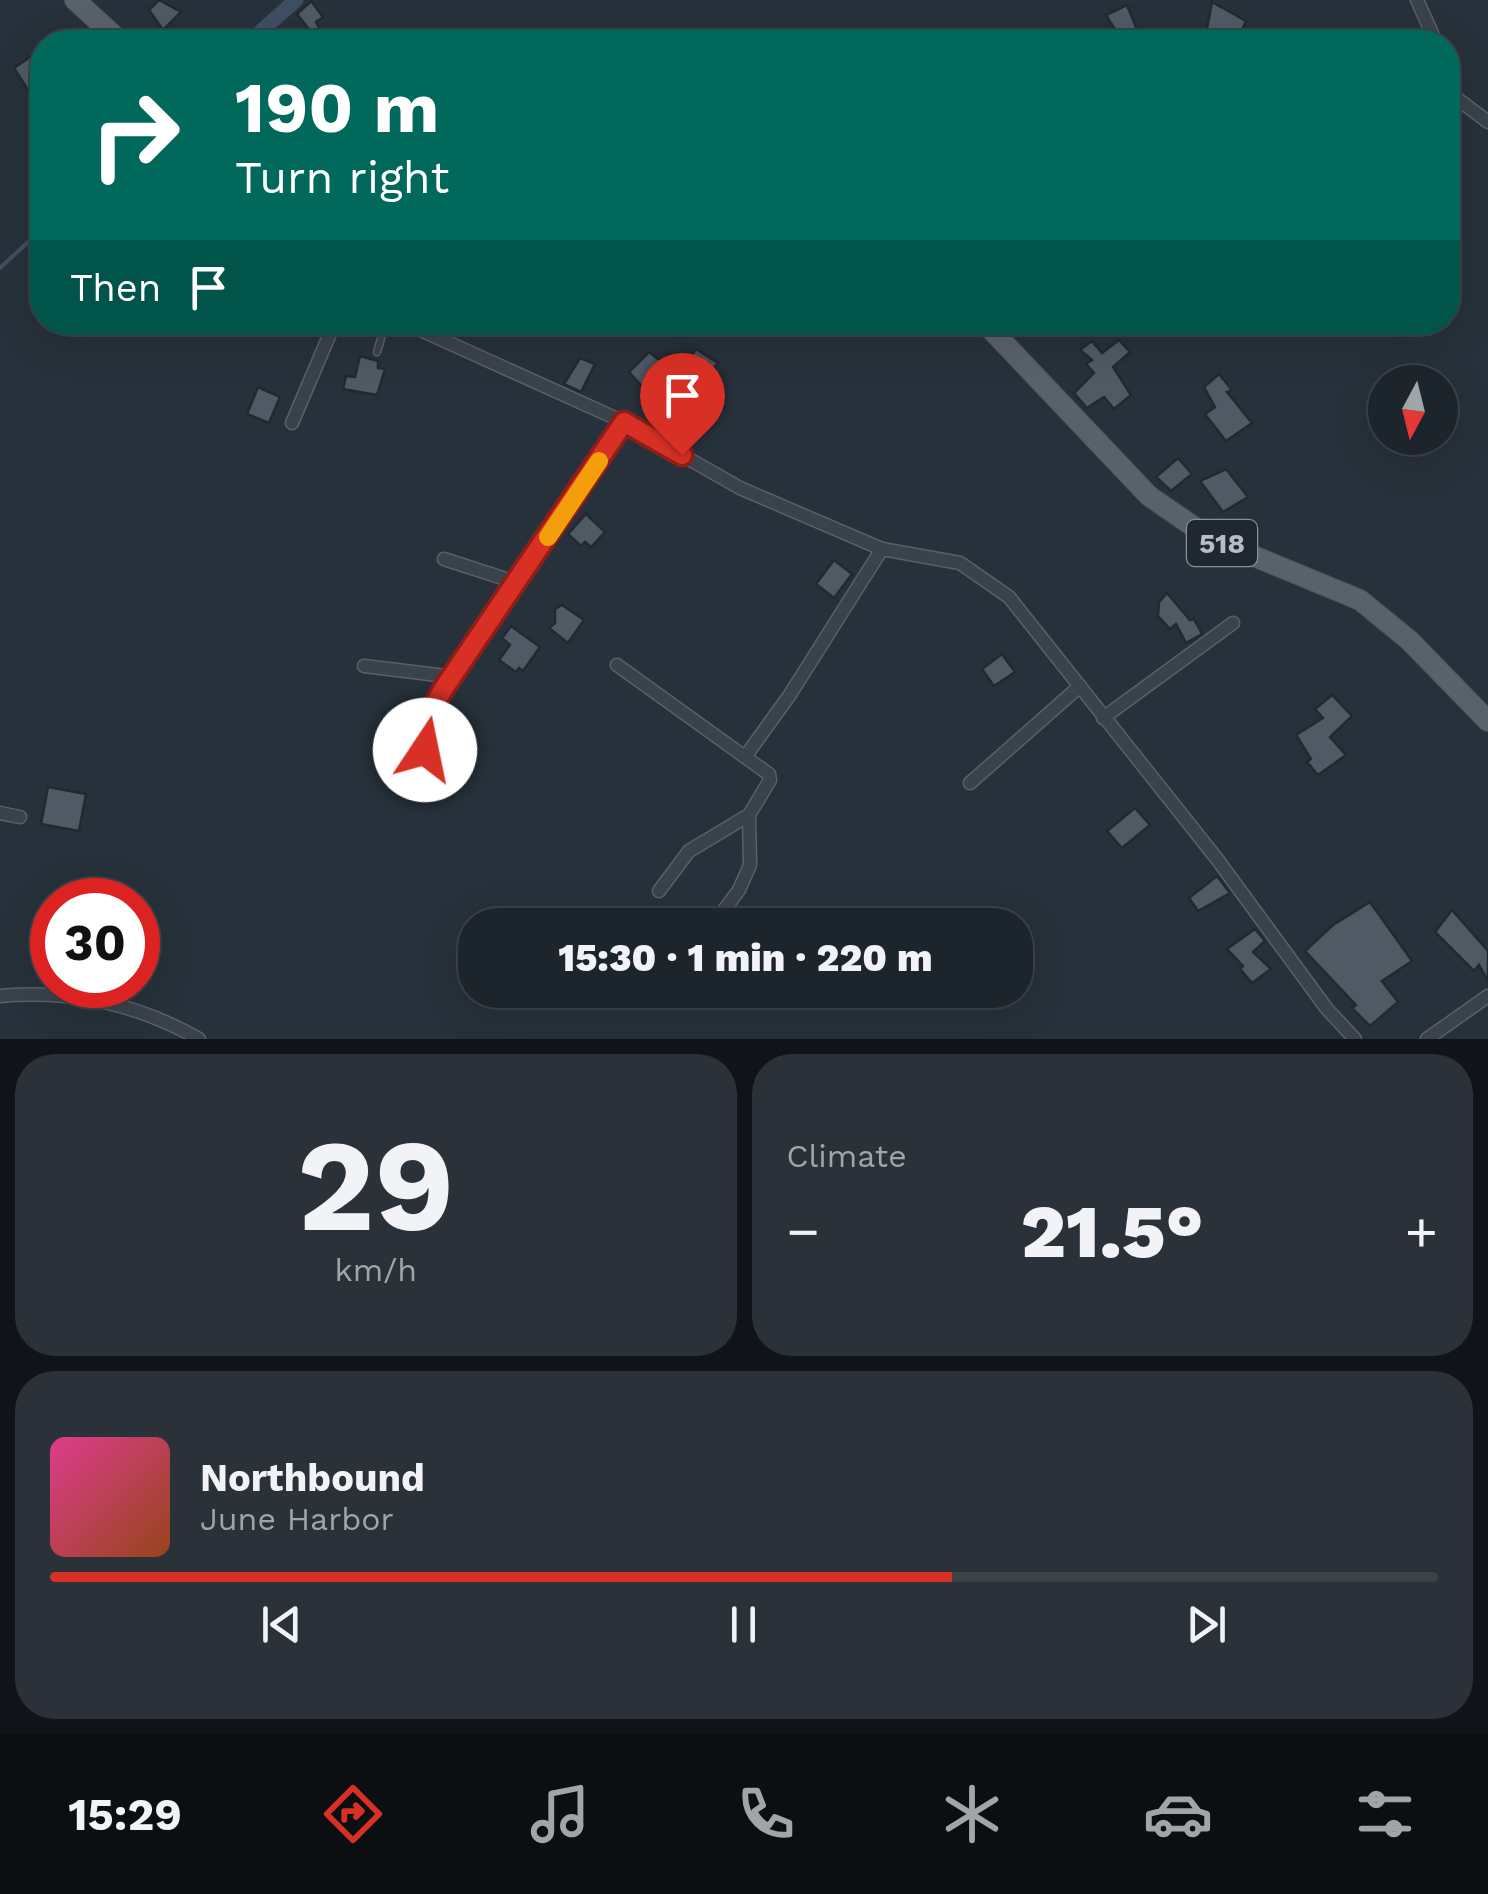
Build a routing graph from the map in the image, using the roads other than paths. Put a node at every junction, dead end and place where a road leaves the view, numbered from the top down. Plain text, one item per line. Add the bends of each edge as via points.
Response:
1 (75, 0) edge
2 (1417, 0) edge
3 (107, 30) edge
4 (1431, 30) edge
5 (1460, 105) edge
6 (1488, 122) edge
7 (330, 335) edge
8 (382, 335) edge
9 (432, 335) edge
10 (996, 335) edge
11 (377, 352) dead end
12 (624, 422) junction
13 (292, 423) dead end
14 (882, 549) junction
15 (444, 559) dead end
16 (518, 583) junction
17 (1232, 623) dead end
18 (617, 664) dead end
19 (364, 666) dead end
20 (454, 677) junction
21 (1080, 686) junction
22 (1103, 718) junction
23 (1488, 720) edge
24 (745, 756) junction
25 (416, 766) dead end
26 (970, 784) dead end
27 (0, 812) edge
28 (749, 814) junction
29 (20, 817) dead end
30 (658, 891) dead end
31 (726, 908) edge
32 (7, 996) edge
33 (1488, 996) edge
34 (199, 1039) edge
35 (1355, 1039) edge
36 (1427, 1039) edge

1 - 3 main road
2 - 4 street
5 - 6 street
7 - 13 street
8 - 11 lane
9 - 12 street
10 - 23 main road, 518 via 1148,496 1210,538 1360,600 1410,640
12 - 14 street via 740,488
12 - 16 street
14 - 21 street via 960,563 986,579 1009,596
14 - 24 street
15 - 16 street
16 - 20 street
17 - 22 street
18 - 24 street
19 - 20 street
20 - 25 street via 422,726 425,750
21 - 22 street
21 - 26 street
22 - 35 street
24 - 28 street via 770,780
27 - 29 street
28 - 30 street via 689,852
28 - 31 street via 750,865
32 - 34 street via 62,995 123,1005
33 - 36 street

